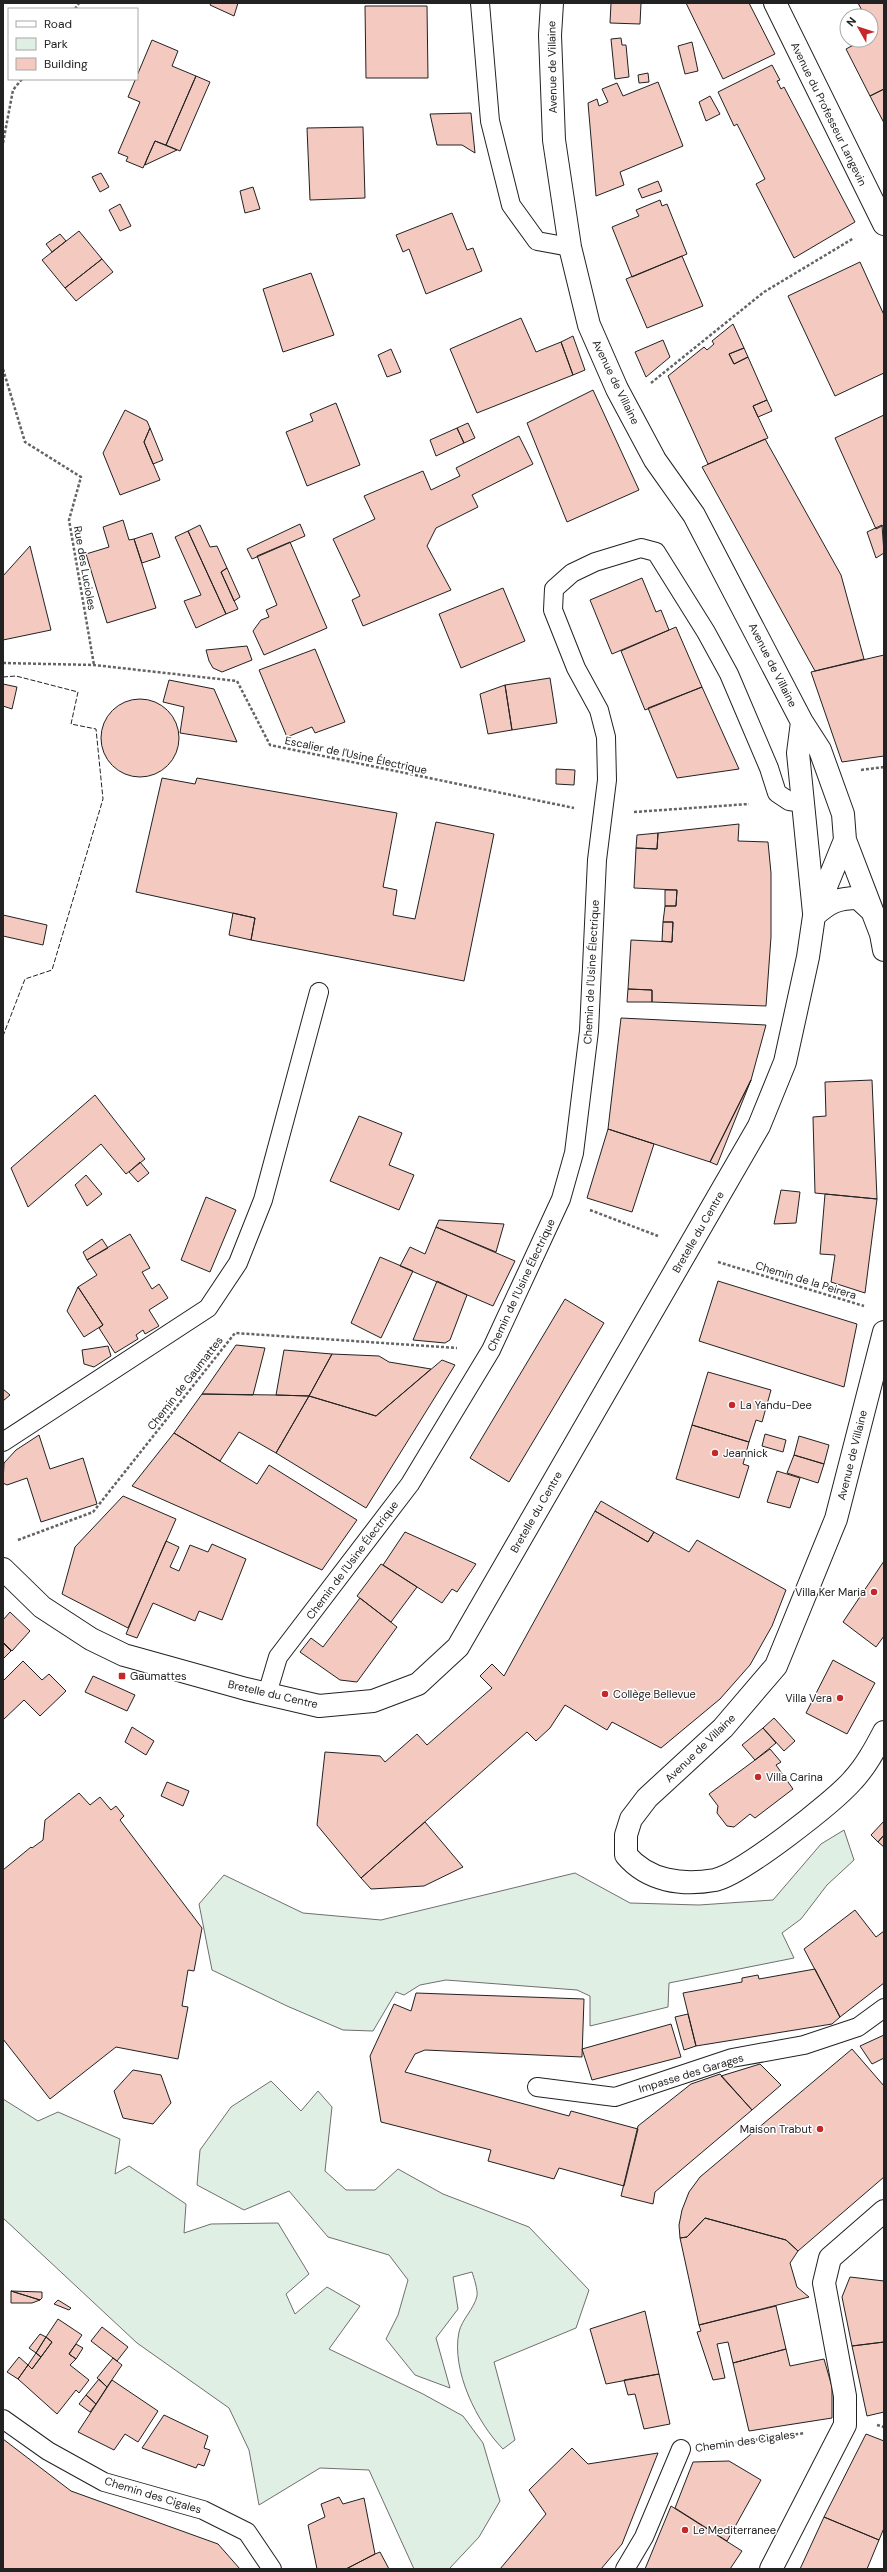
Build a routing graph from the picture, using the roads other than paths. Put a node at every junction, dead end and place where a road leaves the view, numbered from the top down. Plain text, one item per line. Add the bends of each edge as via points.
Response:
1 (480, 3) edge
2 (552, 3) edge
3 (775, 3) edge
4 (883, 223) edge
5 (570, 247) junction
6 (802, 722) junction
7 (804, 803) junction
8 (845, 840) junction
9 (872, 911) junction
10 (814, 916) junction
11 (884, 950) edge
12 (319, 992) dead end
13 (884, 1332) edge
14 (3, 1442) edge
15 (3, 1569) edge
16 (267, 1694) junction
17 (884, 1732) edge
18 (884, 2008) edge
19 (537, 2087) dead end
20 (884, 2211) edge
21 (3, 2419) edge
22 (681, 2449) road end
23 (272, 2569) edge
24 (625, 2569) edge
25 (771, 2569) edge

1 - 5 lane via 490,121 511,205 537,241
2 - 5 street, Avenue de Villaine via 550,34 554,140
3 - 4 street, Avenue du Professeur Langevin
5 - 6 street, Avenue de Villaine via 589,324 617,389 655,460 694,515
6 - 7 street via 798,753
6 - 8 street, Avenue de Villaine via 820,750 843,814
7 - 10 street
7 - 16 lane, Chemin de l'Usine Électrique via 789,801 777,793 729,674 656,552 642,548 595,562 572,573 554,589 553,610 576,668 599,710 606,737 607,780 597,860 590,1031 574,1153 561,1199 491,1350 410,1484 278,1657
8 - 9 street, Avenue de Villaine
8 - 10 street, Avenue de Villaine
9 - 10 street via 858,898 842,898 828,903
9 - 11 street, Avenue de Villaine
10 - 16 street, Bretelle du Centre via 785,1062 759,1126 458,1647 418,1684 373,1702 319,1706
12 - 14 lane via 263,1200 238,1263 208,1308
13 - 17 street, Avenue de Villaine via 836,1519 776,1666 723,1728 647,1798 631,1819 626,1835 626,1855 637,1868 655,1876 682,1883 716,1879 745,1864 812,1818 853,1781
15 - 16 street, Bretelle du Centre via 42,1607 91,1639 124,1655
18 - 19 lane, Impasse des Garages via 858,2027 811,2043 732,2058 615,2097
20 - 25 street via 830,2258 824,2283 845,2396 845,2425
21 - 23 lane, Chemin des Cigales via 48,2451 104,2482 203,2510 247,2532
22 - 24 lane, Chemin des Cigales via 644,2537

